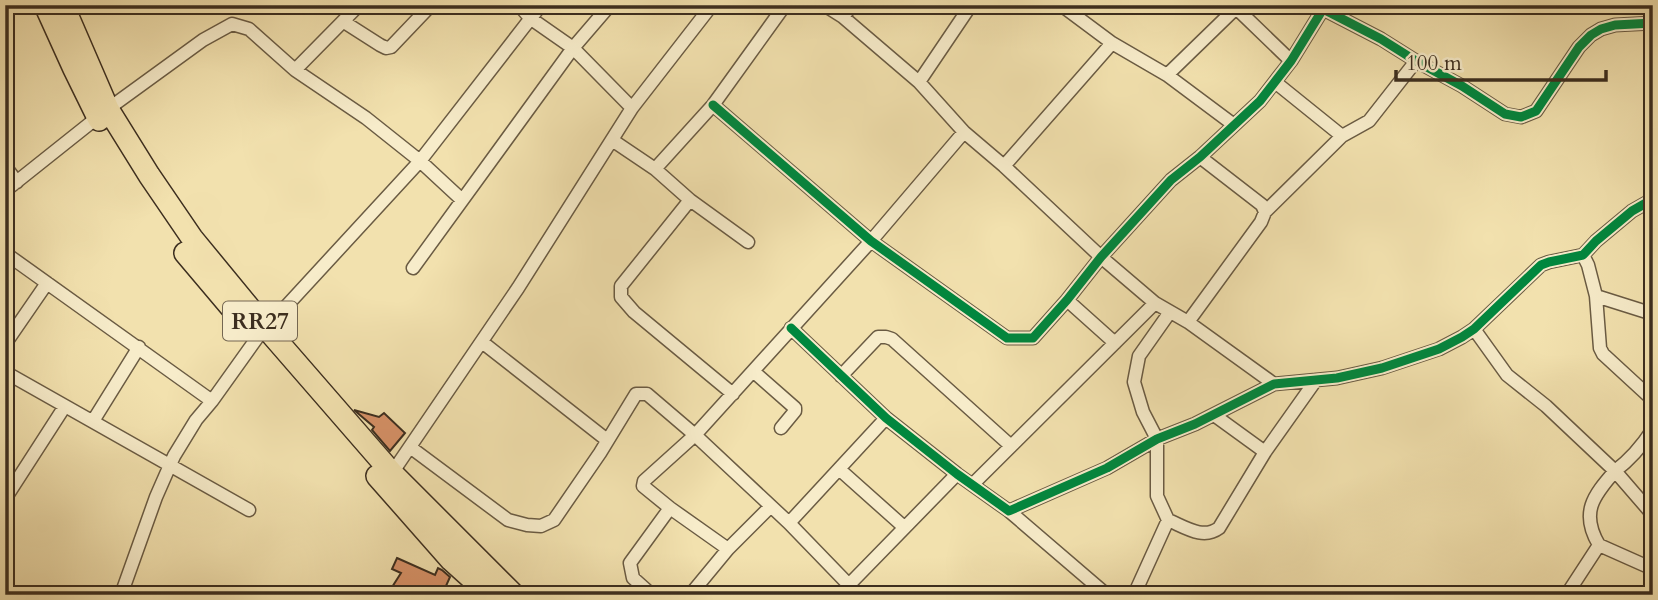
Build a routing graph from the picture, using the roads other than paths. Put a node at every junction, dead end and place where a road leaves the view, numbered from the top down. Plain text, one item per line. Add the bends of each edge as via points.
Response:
1 (45, 5) edge
2 (63, 5) edge
3 (431, 5) edge
4 (519, 5) edge
5 (541, 5) edge
6 (610, 5) edge
7 (712, 5) edge
8 (785, 5) edge
9 (824, 5) edge
10 (852, 5) edge
11 (971, 5) edge
12 (1061, 5) edge
13 (1235, 6) edge
14 (353, 7) edge
15 (1324, 7) edge
16 (530, 18) junction
17 (844, 18) junction
18 (344, 22) junction
19 (1653, 23) edge
20 (1112, 43) junction
21 (573, 48) junction
22 (1291, 61) junction
23 (1416, 61) junction
24 (295, 69) junction
25 (1167, 75) junction
26 (919, 82) junction
27 (1275, 82) junction
28 (713, 105) junction
29 (632, 108) junction
30 (103, 114) junction
31 (1234, 125) junction
32 (964, 132) junction
33 (1342, 136) junction
34 (612, 140) junction
35 (1200, 156) junction
36 (420, 161) junction
37 (5, 166) edge
38 (1004, 166) junction
39 (655, 169) junction
40 (17, 181) junction
41 (5, 191) edge
42 (461, 199) junction
43 (1653, 199) edge
44 (690, 200) junction
45 (1265, 212) junction
46 (871, 241) junction
47 (748, 242) dead end
48 (5, 253) edge
49 (1583, 255) junction
50 (1101, 257) junction
51 (413, 268) dead end
52 (47, 283) junction
53 (1596, 296) junction
54 (1067, 300) junction
55 (1155, 303) junction
56 (1170, 312) junction
57 (1653, 314) edge
58 (1188, 322) junction
59 (791, 328) junction
60 (1474, 329) junction
61 (262, 333) junction
62 (482, 342) junction
63 (1115, 343) junction
64 (5, 344) edge
65 (139, 347) junction
66 (753, 371) junction
67 (5, 372) edge
68 (841, 376) junction
69 (1316, 380) junction
70 (1274, 384) junction
71 (733, 394) junction
72 (1653, 400) edge
73 (212, 401) junction
74 (65, 406) junction
75 (1214, 415) junction
76 (886, 418) junction
77 (93, 421) junction
78 (781, 428) dead end
79 (1653, 430) edge
80 (695, 435) junction
81 (1157, 439) junction
82 (607, 440) junction
83 (1011, 446) junction
84 (410, 447) junction
85 (1265, 452) junction
86 (170, 465) junction
87 (839, 469) junction
88 (1615, 471) junction
89 (957, 474) junction
90 (388, 479) junction
91 (973, 484) junction
92 (5, 499) edge
93 (770, 506) junction
94 (670, 508) junction
95 (249, 510) dead end
96 (1009, 511) junction
97 (1653, 515) edge
98 (1168, 520) junction
99 (789, 523) junction
100 (905, 527) junction
101 (1599, 545) junction
102 (728, 549) junction
103 (1653, 569) edge
104 (848, 584) junction
105 (484, 592) edge
106 (121, 595) edge
107 (514, 595) edge
108 (652, 595) edge
109 (690, 595) edge
110 (839, 595) edge
111 (1107, 595) edge
112 (1134, 595) edge
113 (1570, 595) edge

1 - 30 highway, RR27
2 - 30 highway, RR27
3 - 18 street via 386,48
4 - 16 street
5 - 16 street
6 - 21 street
7 - 29 street
8 - 28 street
9 - 17 street
10 - 17 street
11 - 26 street
12 - 20 street
13 - 22 street
13 - 25 street
14 - 18 street
15 - 22 street
15 - 23 street
16 - 21 street
16 - 36 street
17 - 26 street
18 - 24 street
19 - 23 street via 1615,25 1591,35 1536,111 1521,117 1505,114
20 - 25 street
20 - 38 street
21 - 29 street
21 - 42 street
22 - 27 street
23 - 33 street via 1369,121
24 - 30 street via 249,29 232,24
24 - 36 street
25 - 31 street
26 - 32 street
27 - 31 street
27 - 33 street
28 - 39 street
28 - 46 street
29 - 34 street
30 - 40 street
30 - 61 highway, RR27
31 - 35 street
32 - 38 street
32 - 46 street
33 - 45 street
34 - 39 street
34 - 62 street
35 - 45 street
35 - 50 street via 1171,180
36 - 42 street
36 - 61 street
37 - 40 street
38 - 50 street
39 - 44 street
40 - 41 street
42 - 51 street
43 - 49 street via 1632,211
44 - 47 street
44 - 71 street via 621,286 621,297
45 - 58 street
46 - 54 street via 1007,338 1033,338
46 - 59 street
48 - 52 street
49 - 53 street
49 - 60 street via 1541,265
50 - 54 street
50 - 55 street
52 - 64 street
52 - 65 street
53 - 57 street
53 - 72 street via 1603,354
54 - 63 street
55 - 56 street
55 - 63 street
56 - 58 street
56 - 81 street via 1139,356 1134,382
58 - 70 street
59 - 66 street
59 - 68 street
60 - 69 street via 1439,349 1382,368
60 - 88 street via 1507,375
61 - 73 street
61 - 90 highway, RR27
62 - 82 street
62 - 84 street
63 - 83 street
65 - 73 street
65 - 77 street
66 - 71 street
66 - 78 street via 795,408
67 - 74 street
68 - 76 street
68 - 83 street via 878,337 892,339
69 - 70 street
69 - 85 street
70 - 75 street
71 - 80 street
73 - 86 street
74 - 77 street
74 - 92 street
75 - 81 street
75 - 85 street
76 - 87 street
76 - 89 street
77 - 86 street
79 - 88 street
80 - 82 street via 642,393 636,394
80 - 93 street
80 - 94 street via 644,481 643,486
81 - 96 street via 1107,468
81 - 98 street via 1157,496
82 - 84 street via 554,520 541,526 508,520
83 - 91 street
84 - 90 street
85 - 98 street via 1212,534
86 - 95 street
86 - 106 street
87 - 99 street
87 - 100 street
88 - 97 street
88 - 101 street via 1591,504 1591,527
89 - 91 street
89 - 100 street
90 - 105 highway, RR27 via 451,560
90 - 107 highway, RR27
91 - 96 street
93 - 99 street
93 - 102 street
94 - 102 street
94 - 108 street via 630,563 633,578
96 - 111 street
98 - 112 street
99 - 104 street
100 - 104 street
101 - 103 street
101 - 113 street
102 - 109 street
104 - 110 street

